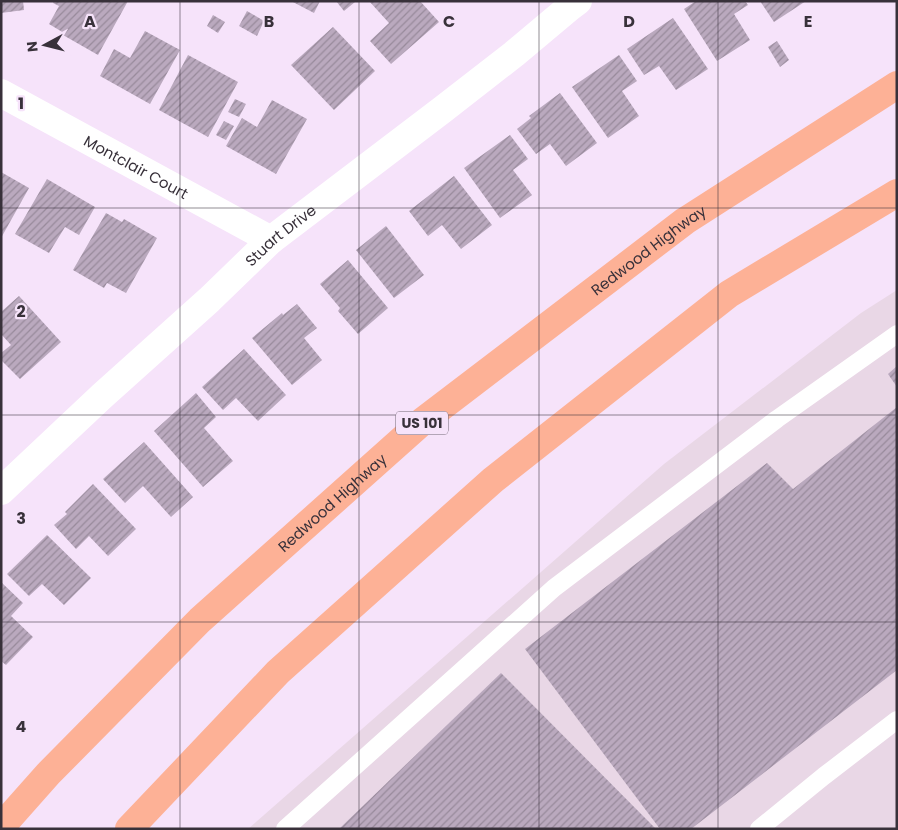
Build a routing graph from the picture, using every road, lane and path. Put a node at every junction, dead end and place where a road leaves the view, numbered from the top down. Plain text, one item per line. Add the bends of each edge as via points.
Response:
1 (569, 3) edge
2 (897, 85) edge
3 (1, 93) edge
4 (897, 193) edge
5 (271, 240) junction
6 (897, 334) edge
7 (1, 491) edge
8 (897, 720) edge
9 (1, 827) edge
10 (129, 829) edge
11 (285, 829) edge
12 (758, 829) edge

1 - 5 street, Stuart Drive via 514,54
2 - 9 highway, Redwood Highway / US 101 via 686,221 423,421 200,620 48,774
3 - 5 street, Montclair Court
4 - 10 highway via 729,294 493,480 278,672
5 - 7 street, Stuart Drive
6 - 11 lane via 777,419 554,588
8 - 12 lane

